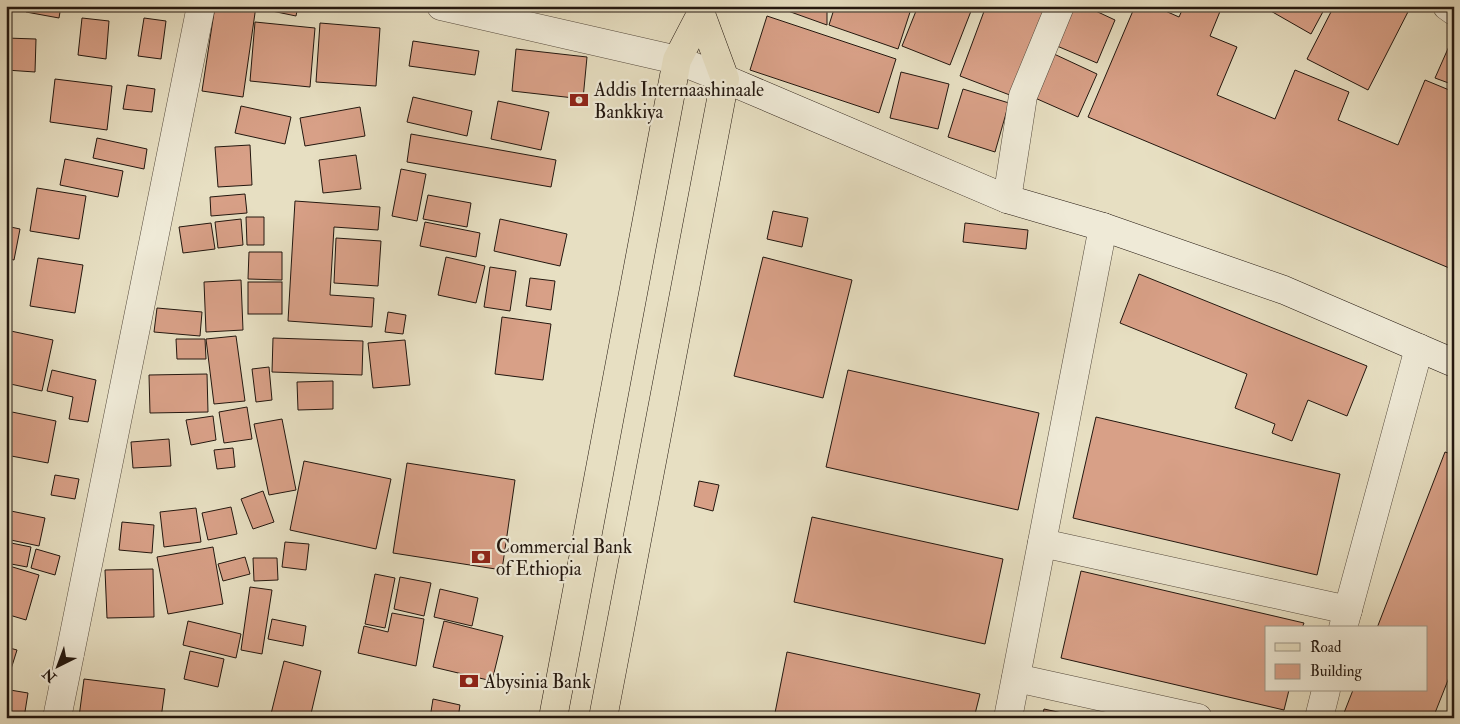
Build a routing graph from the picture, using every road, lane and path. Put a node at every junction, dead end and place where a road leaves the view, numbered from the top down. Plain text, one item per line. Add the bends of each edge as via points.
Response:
1 (201, 6) edge
2 (441, 6) edge
3 (1060, 6) edge
4 (1447, 6) edge
5 (701, 10) edge
6 (1454, 10) edge
7 (677, 60) junction
8 (725, 79) junction
9 (1007, 199) junction
10 (1103, 227) junction
11 (1419, 348) junction
12 (1454, 363) edge
13 (1042, 543) junction
14 (1346, 619) edge
15 (1016, 678) junction
16 (1326, 692) edge
17 (57, 718) edge
18 (554, 718) edge
19 (603, 718) edge
20 (1008, 718) edge
21 (1198, 718) edge
22 (1319, 718) edge

1 - 17 street
2 - 7 street
3 - 9 street via 1022,96
4 - 6 street
5 - 7 main road
5 - 8 main road
7 - 8 street
7 - 18 main road
8 - 9 street
8 - 19 main road
9 - 10 street
10 - 11 street via 1284,290
10 - 13 street
11 - 12 street
11 - 14 street
13 - 14 street
13 - 15 street
15 - 20 street
15 - 21 street
16 - 22 street

